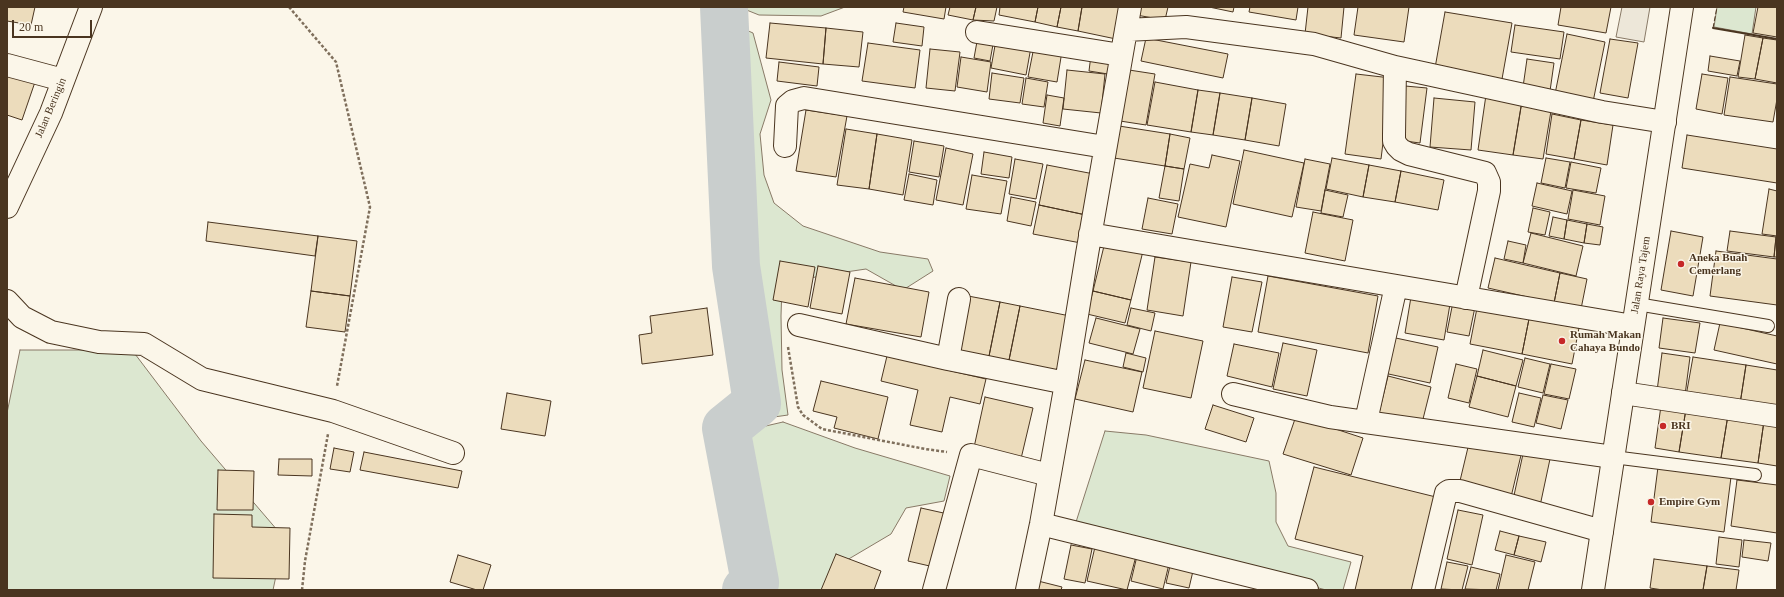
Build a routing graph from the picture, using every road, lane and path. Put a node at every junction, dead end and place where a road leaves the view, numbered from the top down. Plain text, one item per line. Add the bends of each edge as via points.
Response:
1 (91, 7) edge
2 (289, 7) edge
3 (1130, 7) edge
4 (1682, 7) edge
5 (1126, 30) junction
6 (976, 32) dead end
7 (1121, 55) junction
8 (7, 65) edge
9 (1396, 67) junction
10 (63, 80) junction
11 (1665, 122) junction
12 (785, 146) dead end
13 (1105, 147) junction
14 (7, 207) edge
15 (1090, 234) junction
16 (1396, 286) junction
17 (1466, 298) junction
18 (959, 299) dead end
19 (7, 301) edge
20 (1637, 304) junction
21 (798, 325) joint
22 (1633, 326) junction
23 (1768, 326) dead end
24 (948, 359) junction
25 (1066, 383) junction
26 (1623, 393) junction
27 (1232, 394) dead end
28 (333, 411) junction
29 (1777, 416) edge
30 (1366, 421) junction
31 (925, 449) dead end
32 (453, 453) dead end
33 (1613, 457) junction
34 (1755, 474) dead end
35 (1049, 475) junction
36 (1041, 524) junction
37 (1602, 531) junction
38 (302, 590) edge
39 (934, 590) edge
40 (1027, 590) edge
41 (1307, 590) edge
42 (1423, 590) edge
43 (1593, 590) edge

1 - 10 street, Jalan Beringin
2 - 28 path via 336,62 370,207
3 - 5 street
4 - 11 street, Jalan Raya Tajem
5 - 7 street
5 - 9 street via 1186,27 1250,35 1314,44
6 - 7 street
7 - 13 street
8 - 10 street
9 - 11 street via 1602,112
9 - 17 street via 1394,141 1397,146 1409,154 1485,174 1489,182
10 - 14 street, Jalan Beringin via 51,113
11 - 20 street, Jalan Raya Tajem
12 - 13 street via 787,106 804,98
13 - 15 street
15 - 16 street
15 - 25 street
16 - 17 street
16 - 30 street
17 - 22 street
18 - 24 street
19 - 28 street via 22,317 51,332 99,342 144,344 202,380
20 - 22 street, Jalan Raya Tajem
20 - 23 lane
21 - 24 street
21 - 31 path via 789,330 788,347 795,399 802,415 822,429
22 - 26 street, Jalan Raya Tajem
24 - 25 street
25 - 35 street
26 - 29 street
26 - 33 street, Jalan Raya Tajem
27 - 30 street via 1330,417
28 - 32 street
28 - 38 path
30 - 33 street
33 - 34 lane
33 - 37 street, Jalan Raya Tajem
35 - 36 street
35 - 39 street via 971,455
36 - 40 street
36 - 41 street
37 - 42 street via 1460,491 1449,491 1446,493
37 - 43 street, Jalan Raya Tajem

